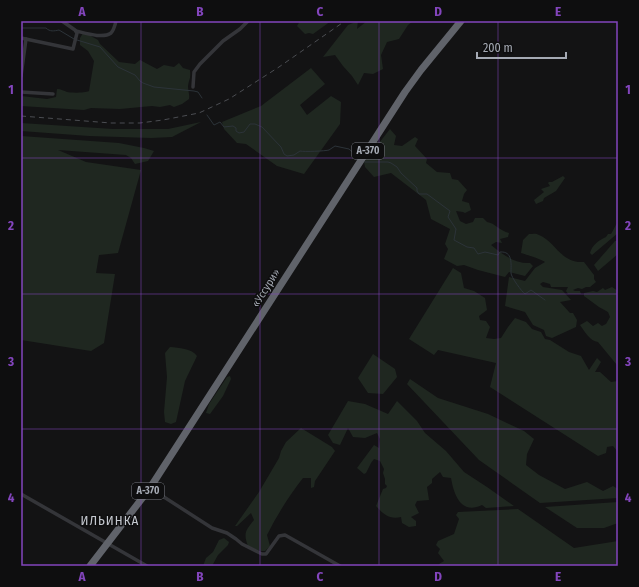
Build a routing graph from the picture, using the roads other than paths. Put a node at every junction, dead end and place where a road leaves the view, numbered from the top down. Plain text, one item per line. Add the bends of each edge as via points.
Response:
1 (62, 21) edge
2 (116, 21) edge
3 (248, 21) edge
4 (461, 21) edge
5 (75, 30) junction
6 (21, 38) edge
7 (26, 40) junction
8 (21, 76) edge
9 (193, 87) dead end
10 (21, 92) edge
11 (53, 94) dead end
12 (150, 488) junction
13 (21, 494) edge
14 (108, 544) junction
15 (90, 566) edge
16 (147, 566) edge
17 (340, 566) edge

1 - 5 street
2 - 5 street via 110,34
3 - 9 street via 200,64 194,72
4 - 12 highway, «Уссури» / А-370 via 406,92
5 - 7 street via 77,34 73,49
6 - 7 street
7 - 8 street
10 - 11 street
12 - 14 highway, «Уссури» / А-370
12 - 17 street via 212,528 226,533 262,554 266,554 279,536 285,535
13 - 14 street
14 - 15 highway, «Уссури» / А-370
14 - 16 street

